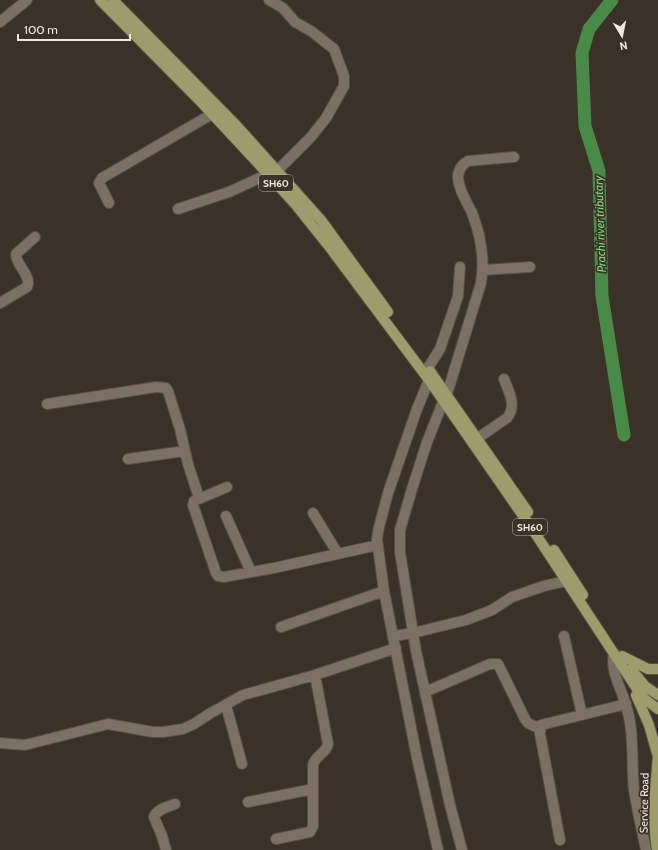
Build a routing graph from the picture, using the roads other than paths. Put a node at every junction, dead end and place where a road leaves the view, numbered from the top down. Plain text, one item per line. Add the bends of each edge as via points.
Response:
1 (27, 0) edge
2 (100, 0) edge
3 (113, 0) edge
4 (269, 0) edge
5 (0, 22) edge
6 (212, 114) junction
7 (514, 157) dead end
8 (272, 172) junction
9 (109, 203) dead end
10 (178, 209) dead end
11 (35, 237) dead end
12 (460, 267) dead end
13 (530, 267) dead end
14 (483, 270) junction
15 (0, 303) edge
16 (430, 377) junction
17 (504, 379) dead end
18 (444, 396) junction
19 (47, 404) dead end
20 (478, 438) junction
21 (185, 451) junction
22 (128, 459) dead end
23 (227, 487) dead end
24 (199, 498) junction
25 (313, 513) dead end
26 (226, 516) dead end
27 (378, 545) junction
28 (338, 554) junction
29 (251, 572) junction
30 (566, 581) junction
31 (384, 592) junction
32 (282, 627) dead end
33 (411, 634) junction
34 (604, 634) junction
35 (395, 636) junction
36 (564, 636) dead end
37 (396, 648) junction
38 (618, 654) junction
39 (658, 669) edge
40 (627, 674) junction
41 (315, 675) junction
42 (425, 692) junction
43 (658, 695) edge
44 (226, 704) junction
45 (626, 704) junction
46 (658, 709) edge
47 (582, 715) junction
48 (540, 729) junction
49 (0, 743) edge
50 (658, 757) edge
51 (242, 764) dead end
52 (313, 789) junction
53 (248, 802) dead end
54 (175, 804) dead end
55 (276, 838) dead end
56 (560, 840) dead end
57 (166, 850) edge
58 (438, 850) edge
59 (462, 850) edge
60 (646, 850) edge
61 (657, 850) edge

1 - 5 street
2 - 6 main road, SH60
3 - 8 main road, SH60 via 236,125
4 - 8 street via 283,8 295,22 334,49 344,76 344,86 326,118 311,137
6 - 8 main road, SH60
6 - 9 street via 102,178 99,183
7 - 14 street via 468,161 459,169 460,188 472,213 480,240
8 - 10 street via 229,192
8 - 16 main road, SH60 via 321,220
11 - 15 street via 16,254 28,278 27,287
12 - 16 street via 458,296
13 - 14 street
14 - 18 street
16 - 18 main road, SH60
16 - 27 street via 388,493 378,531
17 - 20 street via 512,403 511,414
18 - 20 main road, SH60
18 - 30 main road, SH60
18 - 33 street via 400,530 400,552
19 - 21 street via 161,386 168,391
20 - 34 main road, SH60 via 573,579
21 - 22 street
21 - 24 street
23 - 24 street
24 - 29 street via 193,505 218,576
25 - 28 street
26 - 29 street
27 - 28 street
27 - 31 street
28 - 29 street
30 - 33 street via 512,597 479,615
30 - 34 main road, SH60
31 - 32 street
31 - 35 street
33 - 35 street
33 - 42 street
34 - 38 main road, SH60
35 - 37 street
36 - 47 street
37 - 41 street
37 - 58 street
38 - 39 main road via 648,669
38 - 40 main road, SH60
38 - 43 main road, SH60 via 645,686
38 - 45 street via 612,660
40 - 46 main road, SH60 via 646,700
40 - 50 main road via 649,725
41 - 44 street via 243,695
41 - 52 street via 328,744 327,749 314,760
42 - 48 street via 490,664 498,664 525,719
42 - 59 street
44 - 49 street via 194,724 175,731 153,732 108,724 25,745
44 - 51 street
45 - 47 street
45 - 60 street via 631,726 634,790
47 - 48 street via 547,723 541,725
48 - 56 street
50 - 61 main road, Service Road via 654,802
52 - 53 street
52 - 55 street via 314,819 310,832
54 - 57 street via 159,810 154,817

